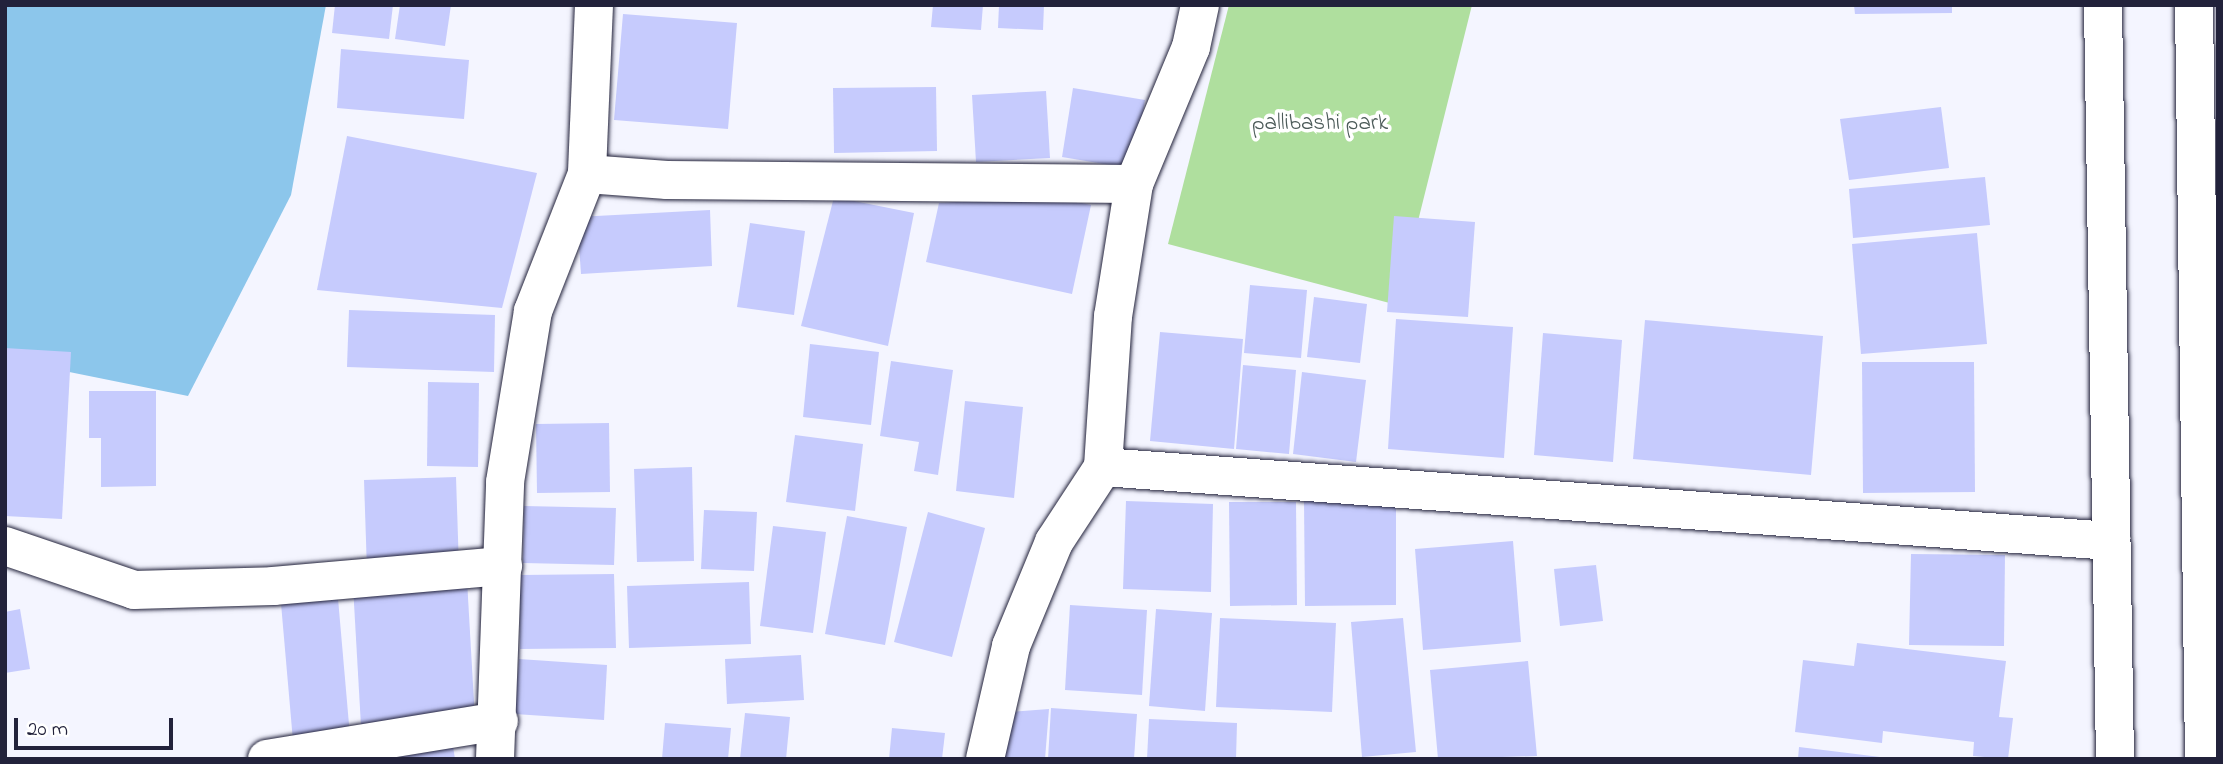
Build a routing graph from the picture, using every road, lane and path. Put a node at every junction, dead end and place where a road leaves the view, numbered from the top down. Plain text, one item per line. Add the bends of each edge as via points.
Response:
1 (594, 5) edge
2 (1200, 5) edge
3 (2103, 5) edge
4 (2194, 5) edge
5 (587, 174) junction
6 (1134, 184) junction
7 (1103, 467) junction
8 (2111, 541) junction
9 (5, 545) edge
10 (503, 566) junction
11 (2210, 623) edge
12 (499, 721) junction
13 (267, 759) edge
14 (495, 759) edge
15 (985, 759) edge
16 (2115, 759) edge
17 (2204, 759) edge

1 - 5 street
2 - 6 street via 1191,47
3 - 8 street
4 - 11 street
5 - 6 street via 667,180
5 - 10 street via 533,311 505,482
6 - 7 street via 1113,316
7 - 8 street
7 - 15 street via 1054,542 1011,646
8 - 16 street
9 - 10 street via 134,590 272,586
10 - 12 street
11 - 17 street
12 - 13 street
12 - 14 street

